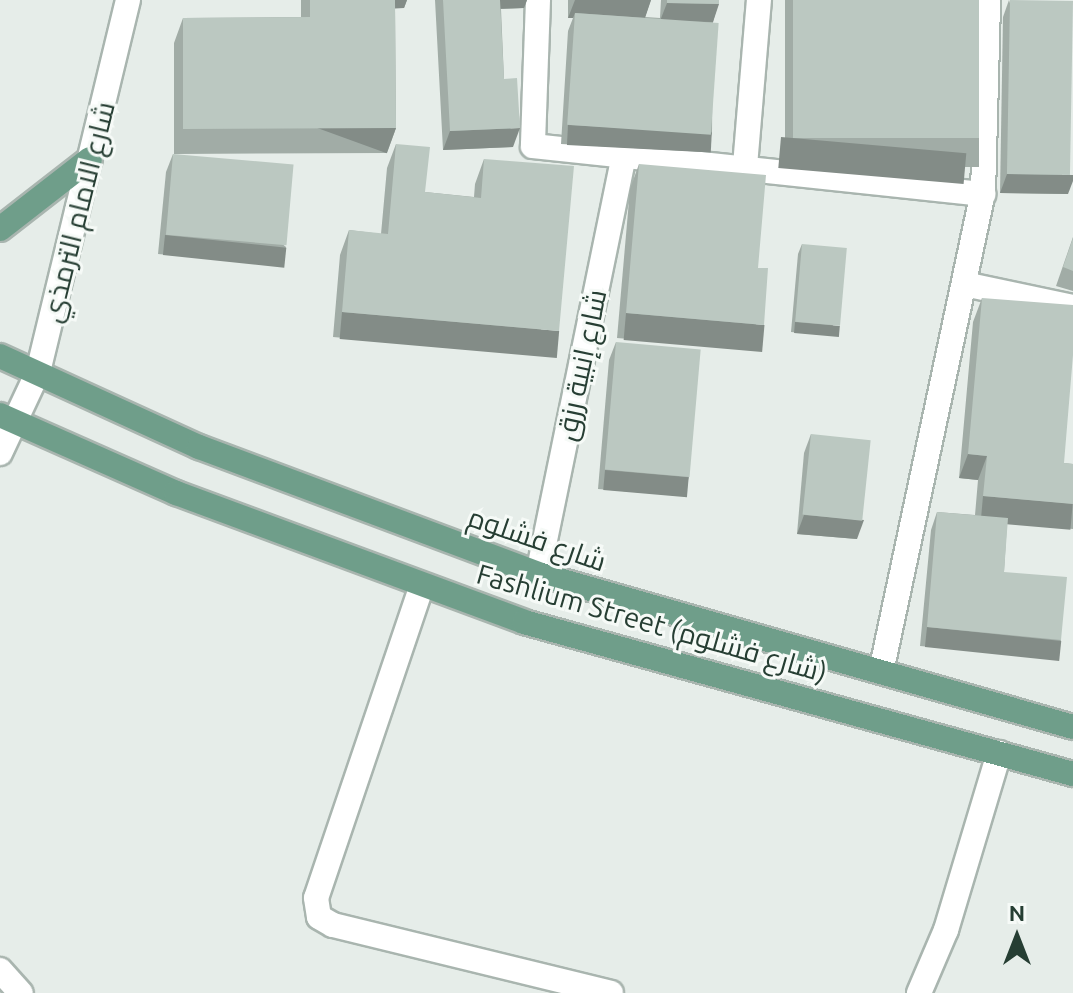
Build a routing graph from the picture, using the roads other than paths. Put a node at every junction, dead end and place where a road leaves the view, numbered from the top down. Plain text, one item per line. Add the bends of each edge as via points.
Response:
1 (128, 0) edge
2 (538, 0) edge
3 (759, 0) edge
4 (988, 0) edge
5 (624, 156) junction
6 (90, 159) junction
7 (745, 166) junction
8 (983, 194) junction
9 (0, 229) edge
10 (964, 284) junction
11 (1073, 307) edge
12 (0, 356) edge
13 (38, 372) junction
14 (9, 419) edge
15 (0, 453) edge
16 (538, 574) junction
17 (422, 585) junction
18 (881, 672) junction
19 (1073, 727) edge
20 (999, 753) junction
21 (1073, 774) edge
22 (0, 970) edge
23 (21, 993) edge
24 (611, 993) edge
25 (919, 993) edge

1 - 6 street, شارع الامام الترمذي
2 - 5 street via 533,146
3 - 7 street
4 - 8 street
5 - 7 street
5 - 16 street, شارع إنبية رزق
6 - 9 main road
6 - 13 street, شارع الامام الترمذي
7 - 8 street
8 - 10 street
10 - 11 street
10 - 18 street
12 - 13 main road, شارع فشلوم
13 - 14 street, شارع الامام الترمذي
13 - 16 main road, شارع فشلوم via 199,447
14 - 15 street, شارع الامام الترمذي
14 - 17 main road, Fashlium Street (شارع فشلوم) via 176,493
16 - 18 main road, شارع فشلوم
17 - 20 main road, Fashlium Street (شارع فشلوم) via 524,622
17 - 24 street via 316,898 319,917 333,925
18 - 19 main road, شارع فشلوم
20 - 21 main road, Fashlium Street (شارع فشلوم)
20 - 25 street via 946,930
22 - 23 street

